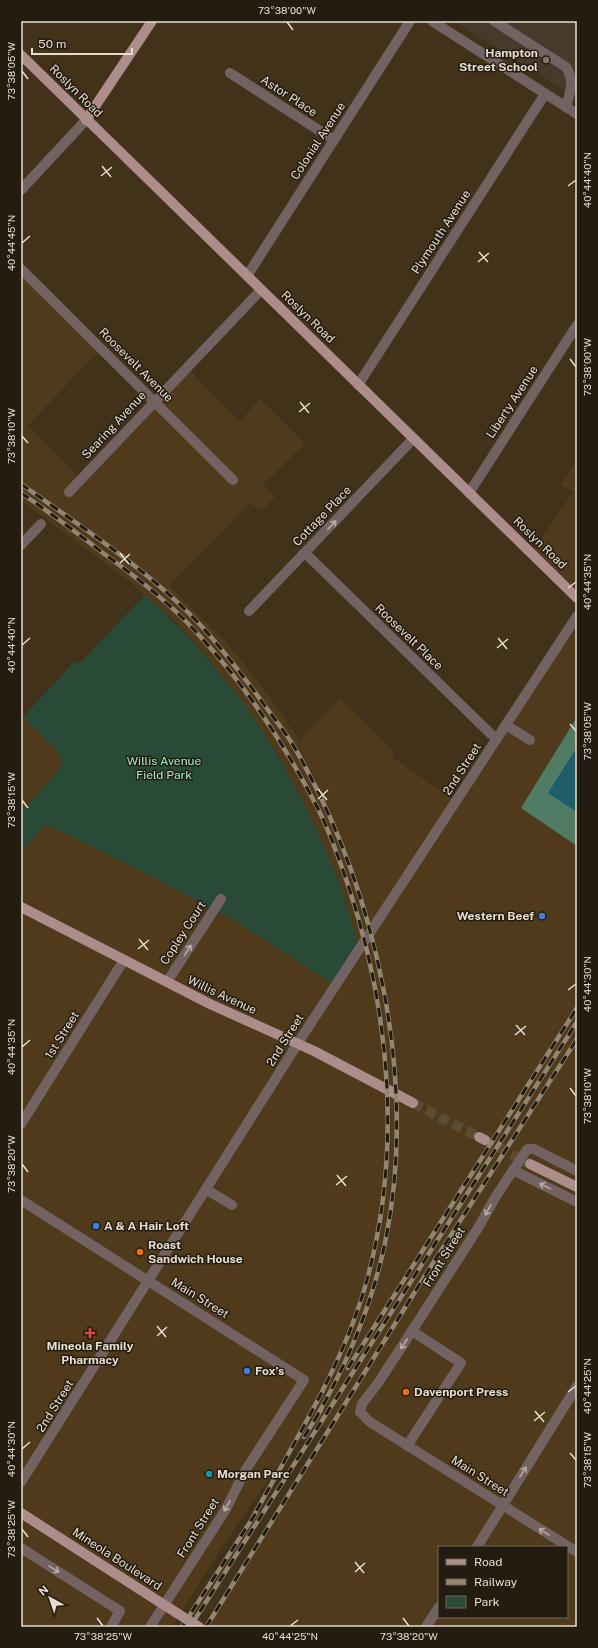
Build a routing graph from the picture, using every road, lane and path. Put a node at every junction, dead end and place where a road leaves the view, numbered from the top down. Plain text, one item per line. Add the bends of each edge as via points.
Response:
1 (152, 21) edge
2 (410, 21) edge
3 (432, 21) edge
4 (494, 21) edge
5 (21, 55) edge
6 (230, 73) dead end
7 (545, 94) junction
8 (566, 107) junction
9 (577, 114) edge
10 (86, 120) junction
11 (334, 140) junction
12 (21, 190) edge
13 (21, 269) edge
14 (247, 276) junction
15 (261, 290) junction
16 (577, 325) edge
17 (358, 385) junction
18 (155, 401) junction
19 (414, 439) junction
20 (233, 480) dead end
21 (69, 492) dead end
22 (469, 493) junction
23 (41, 524) dead end
24 (21, 546) edge
25 (304, 553) junction
26 (577, 598) edge
27 (249, 611) dead end
28 (577, 616) edge
29 (506, 725) junction
30 (496, 740) junction
31 (530, 740) dead end
32 (221, 899) dead end
33 (21, 906) edge
34 (124, 960) junction
35 (166, 982) junction
36 (298, 1043) junction
37 (413, 1103) tunnel mouth
38 (21, 1124) edge
39 (530, 1164) tunnel mouth
40 (513, 1170) junction
41 (577, 1171) edge
42 (577, 1187) edge
43 (207, 1190) junction
44 (21, 1200) edge
45 (577, 1202) edge
46 (232, 1206) dead end
47 (149, 1281) junction
48 (412, 1331) junction
49 (304, 1380) joint
50 (577, 1386) edge
51 (370, 1422) joint
52 (407, 1446) junction
53 (21, 1482) edge
54 (503, 1506) junction
55 (21, 1513) edge
56 (478, 1546) edge
57 (567, 1546) edge
58 (568, 1546) edge
59 (21, 1548) edge
60 (577, 1552) edge
61 (438, 1609) edge
62 (111, 1627) edge
63 (150, 1627) edge
64 (198, 1627) edge
65 (426, 1627) edge

1 - 10 main road
2 - 11 street, Colonial Avenue
3 - 7 street
4 - 8 street via 566,67 571,75 571,88
5 - 10 main road, Roslyn Road
6 - 11 street, Astor Place
7 - 8 street
7 - 17 street, Plymouth Avenue
8 - 9 street
10 - 12 street
10 - 14 main road, Roslyn Road
11 - 14 street, Colonial Avenue
13 - 18 street, Roosevelt Avenue
14 - 15 main road, Roslyn Road
15 - 17 main road, Roslyn Road
15 - 18 street, Searing Avenue
16 - 22 street, Liberty Avenue
17 - 19 main road, Roslyn Road
18 - 20 street, Roosevelt Avenue
18 - 21 street, Searing Avenue
19 - 22 main road, Roslyn Road
25 -> 19 street, Cottage Place
22 - 26 main road, Roslyn Road
23 - 24 street
25 - 27 street, Cottage Place
25 - 30 street, Roosevelt Place
28 - 29 street, 2nd Street
29 - 30 street, 2nd Street
29 - 31 street
30 - 36 street, 2nd Street
35 -> 32 street, Copley Court
33 - 34 main road, Willis Avenue
34 - 35 main road, Willis Avenue
34 - 38 street, 1st Street
35 - 36 main road, Willis Avenue via 228,1013
36 - 37 main road, Willis Avenue
36 - 43 street, 2nd Street
39 - 42 main road
40 - 41 street, Front Street via 526,1151 531,1149
45 -> 40 street
40 -> 48 street, Front Street
43 - 46 street
43 - 47 street, 2nd Street
44 - 47 street, Main Street
47 - 49 street, Main Street
47 - 53 street, 2nd Street
48 -> 51 street, Front Street via 360,1407 361,1414
48 - 52 street via 461,1363
49 -> 63 street, Front Street via 244,1471 226,1509
54 -> 50 street
51 - 52 street, Main Street
52 - 54 street, Main Street
54 - 56 street
57 -> 54 street, Main Street
55 - 64 main road, Mineola Boulevard, bridge
60 -> 58 street, Main Street
59 -> 62 street via 120,1611
61 - 65 street

